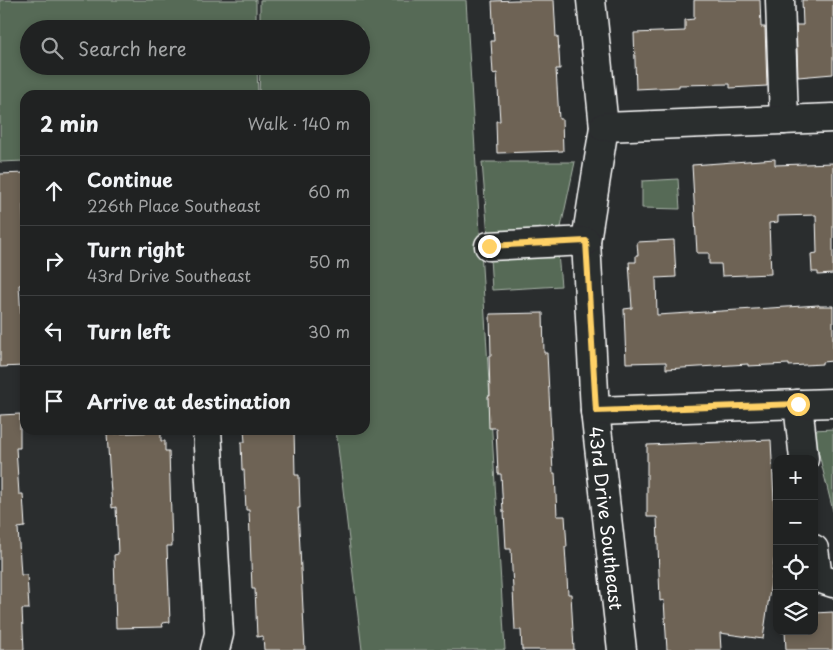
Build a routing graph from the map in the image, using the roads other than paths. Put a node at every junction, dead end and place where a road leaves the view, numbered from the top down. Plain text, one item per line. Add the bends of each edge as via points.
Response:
1 (591, 0) edge
2 (780, 0) edge
3 (833, 118) edge
4 (784, 120) junction
5 (604, 127) junction
6 (586, 241) junction
7 (489, 246) dead end
8 (833, 403) edge
9 (798, 404) junction
10 (596, 411) junction
11 (207, 435) edge
12 (804, 455) edge
13 (818, 578) edge
14 (833, 583) edge
15 (215, 650) edge
16 (622, 650) edge

1 - 5 street, 43rd Drive Southeast
2 - 4 street
3 - 4 street
4 - 5 street
5 - 6 street, 43rd Drive Southeast
6 - 7 street
6 - 10 street, 43rd Drive Southeast
8 - 9 street
9 - 10 street
9 - 12 street
10 - 16 street, 43rd Drive Southeast
11 - 15 street via 219,634
13 - 14 street

